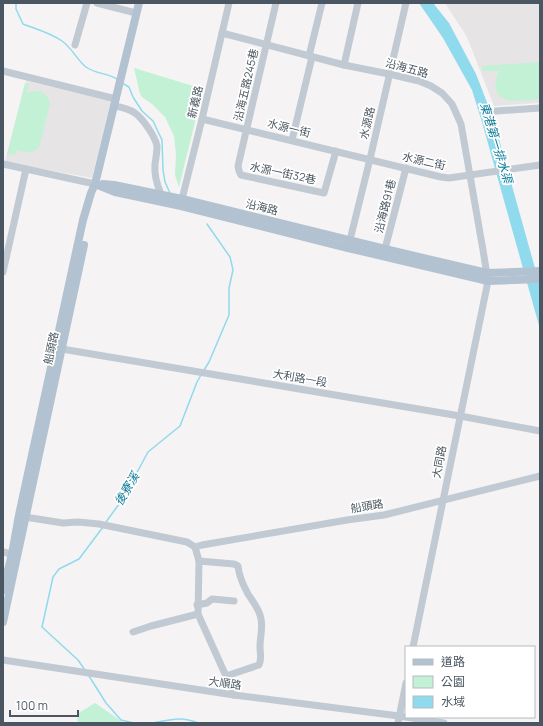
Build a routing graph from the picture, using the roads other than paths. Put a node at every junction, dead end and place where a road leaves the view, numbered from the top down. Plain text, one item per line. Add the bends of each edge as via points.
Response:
1 (87, 3) edge
2 (97, 3) edge
3 (139, 3) edge
4 (229, 3) edge
5 (276, 3) edge
6 (322, 3) edge
7 (358, 3) edge
8 (406, 3) edge
9 (136, 13) junction
10 (222, 33) junction
11 (75, 45) dead end
12 (267, 45) junction
13 (310, 56) junction
14 (344, 65) junction
15 (3, 71) edge
16 (389, 74) junction
17 (115, 102) junction
18 (540, 108) edge
19 (496, 111) dead end
20 (202, 119) junction
21 (247, 129) junction
22 (292, 140) junction
23 (336, 151) junction
24 (370, 160) junction
25 (3, 164) edge
26 (540, 165) edge
27 (406, 168) junction
28 (26, 169) junction
29 (469, 174) junction
30 (96, 184) junction
31 (161, 194) junction
32 (182, 202) junction
33 (349, 244) junction
34 (385, 249) junction
35 (540, 270) edge
36 (3, 272) edge
37 (528, 275) junction
38 (487, 277) junction
39 (540, 279) edge
40 (59, 348) junction
41 (460, 416) junction
42 (540, 431) edge
43 (540, 476) edge
44 (443, 500) junction
45 (22, 516) junction
46 (195, 547) junction
47 (3, 552) edge
48 (14, 554) junction
49 (199, 561) junction
50 (3, 590) edge
51 (234, 602) dead end
52 (197, 605) junction
53 (198, 614) junction
54 (3, 622) edge
55 (134, 632) dead end
56 (413, 646) edge
57 (3, 660) edge
58 (226, 676) junction
59 (405, 688) edge
60 (234, 696) junction
61 (399, 720) edge
62 (444, 723) edge

1 - 11 street
2 - 9 street
3 - 9 main road
4 - 10 street, 新義路
5 - 12 street, 沿海五路245巷
6 - 13 street
7 - 14 street
8 - 16 street, 水源路
9 - 17 main road, 船頭路
10 - 12 street, 沿海五路
10 - 20 street, 新義路
12 - 13 street, 沿海五路
12 - 21 street, 沿海五路245巷
13 - 14 street, 沿海五路
13 - 22 street
14 - 16 street, 沿海五路
15 - 17 street
16 - 24 street, 水源路
16 - 29 street, 沿海五路 via 431,86 452,104 461,124
17 - 30 main road, 船頭路
17 - 31 street via 135,113 150,131 156,144 155,166 157,186
18 - 19 street
20 - 21 street, 水源一街
20 - 32 street, 新義路
21 - 22 street, 水源一街
21 - 23 street, 水源一街32巷 via 238,166 241,175 324,193
22 - 23 street, 水源一街
23 - 24 street, 水源一街
24 - 27 street, 水源二街
24 - 33 street, 水源路
25 - 28 street
26 - 29 street, 水源二街
27 - 29 street, 水源二街 via 449,178
27 - 34 street, 沿海路91巷
28 - 30 street
28 - 36 street
29 - 38 street, 沿海五路
30 - 31 main road, 沿海路
30 - 32 main road, 沿海路 via 115,192
30 - 40 main road, 船頭路 via 96,194
31 - 32 main road, 沿海路
32 - 33 main road, 沿海路
32 - 33 main road, 沿海路 via 198,211
33 - 34 main road, 沿海路
33 - 38 main road, 沿海路
34 - 38 main road, 沿海路
35 - 37 main road
37 - 38 main road, 沿海路
37 - 39 main road
38 - 41 street, 大同路
40 - 41 street, 大利路一段
40 - 45 main road, 船頭路
41 - 42 street, 大利路一段
41 - 44 street, 大同路
43 - 44 street, 船頭路
44 - 46 street, 船頭路 via 384,515
44 - 56 street, 大同路
45 - 46 street via 63,523 99,524 187,542
45 - 48 main road, 船頭路
46 - 49 street
47 - 48 street
48 - 50 main road, 船頭路
48 - 54 main road, 船頭路
49 - 52 street
49 - 58 street via 238,566 243,585 261,618 259,665
51 - 52 street via 212,599 208,603
52 - 53 street
53 - 55 street
53 - 58 street
57 - 60 street, 大順路
58 - 60 street
59 - 61 street
60 - 61 street, 大順路
61 - 62 street, 大順路

